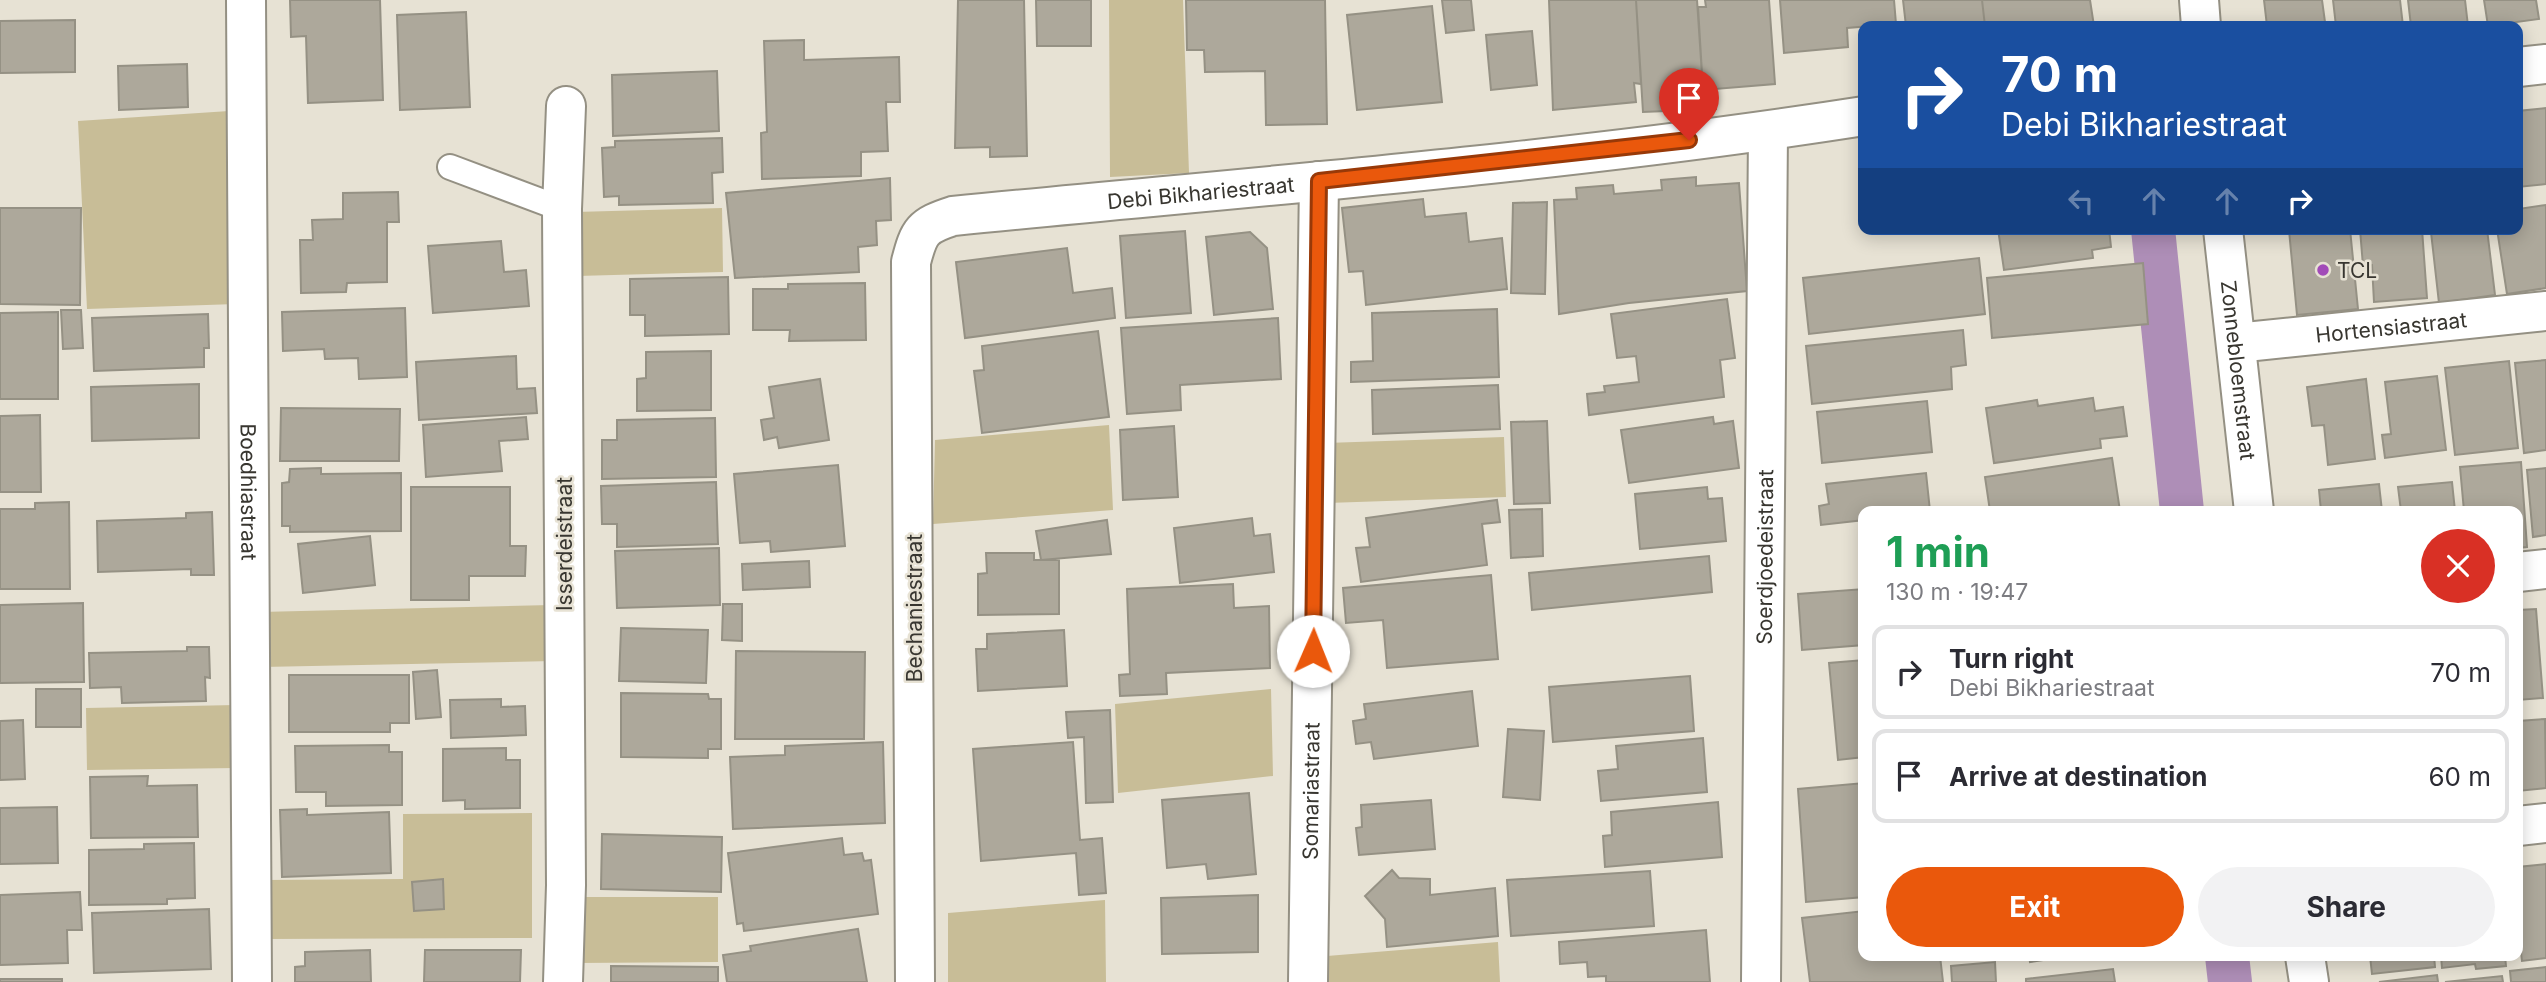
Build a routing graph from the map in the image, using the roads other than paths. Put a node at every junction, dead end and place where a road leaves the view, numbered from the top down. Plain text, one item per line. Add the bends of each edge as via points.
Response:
1 (246, 0) edge
2 (2199, 0) edge
3 (2201, 21) edge
4 (2546, 64) edge
5 (2523, 66) edge
6 (566, 106) dead end
7 (1858, 117) edge
8 (1768, 131) junction
9 (450, 167) dead end
10 (1319, 181) junction
11 (562, 209) junction
12 (919, 234) joint
13 (2224, 235) edge
14 (2546, 311) edge
15 (2236, 343) junction
16 (2253, 506) edge
17 (2546, 569) edge
18 (2523, 571) edge
19 (2546, 823) edge
20 (2523, 825) edge
21 (2306, 961) edge
22 (251, 982) edge
23 (563, 982) edge
24 (915, 982) edge
25 (1308, 982) edge
26 (1761, 982) edge
27 (2309, 982) edge

1 - 22 street, Boedhiastraat
2 - 3 street
4 - 5 street
6 - 11 street, Isserdeistraat
7 - 8 street, Debi Bikhariestraat
8 - 10 street, Debi Bikhariestraat
8 - 26 street, Soerdjoedeistraat
9 - 11 lane
10 - 12 street, Debi Bikhariestraat via 953,216 933,222
10 - 25 street, Somariastraat
11 - 23 street, Isserdeistraat
12 - 24 street, Bechaniestraat via 911,262
13 - 15 street, Zonnebloemstraat
14 - 15 street, Hortensiastraat
15 - 16 street, Zonnebloemstraat
17 - 18 street
19 - 20 street
21 - 27 street

